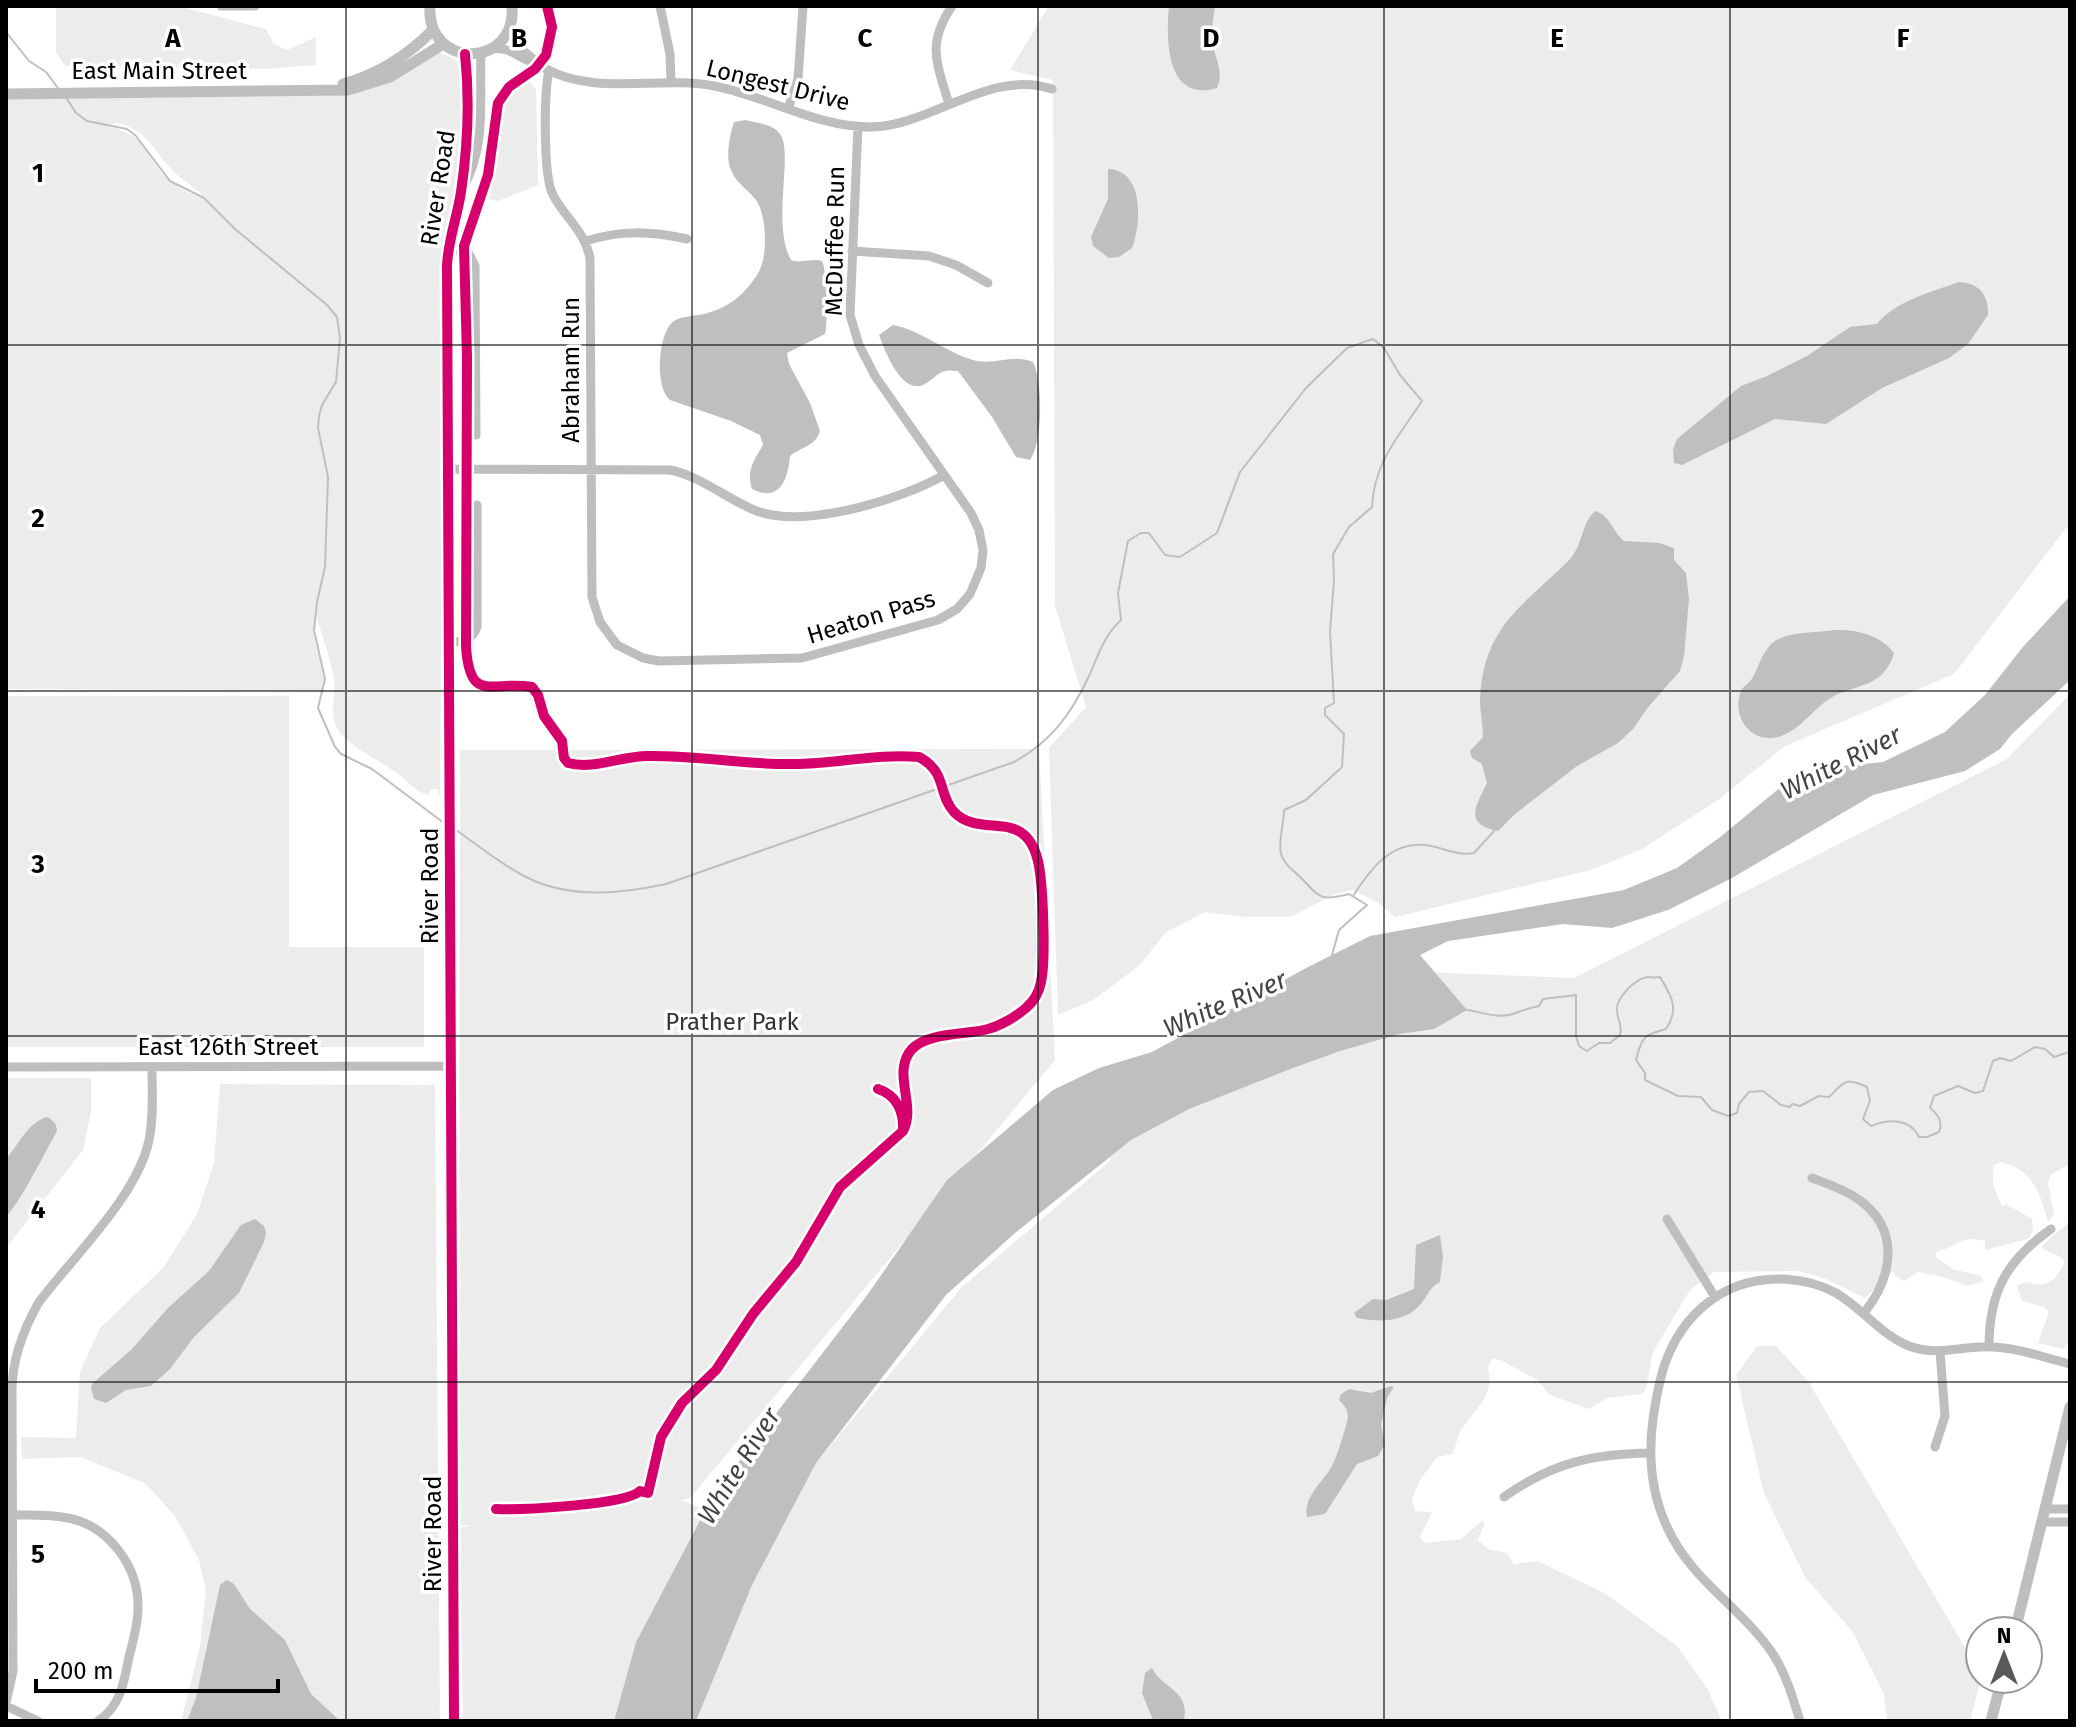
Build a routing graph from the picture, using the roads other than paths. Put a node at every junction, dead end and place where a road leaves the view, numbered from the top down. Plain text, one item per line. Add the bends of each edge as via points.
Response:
1 (221, 6) edge
2 (255, 6) edge
3 (430, 6) edge
4 (512, 6) edge
5 (660, 6) edge
6 (803, 6) edge
7 (952, 6) edge
8 (511, 24) junction
9 (433, 30) junction
10 (443, 44) junction
11 (485, 51) junction
12 (465, 54) junction
13 (539, 64) junction
14 (549, 71) junction
15 (671, 83) junction
16 (1052, 89) dead end
17 (311, 91) junction
18 (6, 94) edge
19 (949, 104) junction
20 (788, 109) junction
21 (858, 126) junction
22 (461, 193) junction
23 (687, 239) dead end
24 (586, 241) junction
25 (449, 248) junction
26 (852, 251) junction
27 (988, 283) dead end
28 (476, 435) dead end
29 (591, 468) junction
30 (448, 469) junction
31 (944, 475) junction
32 (477, 505) dead end
33 (449, 642) junction
34 (643, 658) joint
35 (451, 1066) junction
36 (6, 1067) edge
37 (152, 1067) junction
38 (1812, 1178) dead end
39 (1667, 1219) dead end
40 (2051, 1229) dead end
41 (1715, 1297) junction
42 (1864, 1313) junction
43 (1989, 1346) junction
44 (1940, 1351) junction
45 (2070, 1364) edge
46 (2070, 1407) edge
47 (1935, 1447) dead end
48 (1650, 1453) junction
49 (1504, 1497) dead end
50 (2046, 1509) junction
51 (2070, 1509) edge
52 (13, 1515) junction
53 (2043, 1522) junction
54 (2070, 1522) edge
55 (2019, 1615) edge
56 (1998, 1695) edge
57 (6, 1704) edge
58 (38, 1721) edge
59 (98, 1721) edge
60 (454, 1721) edge
61 (1800, 1721) edge
62 (1991, 1721) edge

1 - 2 street
3 - 9 main road
4 - 8 main road
5 - 15 street
6 - 20 street via 798,79
7 - 19 street via 935,46
8 - 11 main road via 503,39
8 - 13 street, Longest Drive via 517,45
9 - 10 main road
9 - 17 main road, East Main Street via 370,74
10 - 12 main road
10 - 17 main road, East Main Street via 375,83
11 - 12 main road
11 - 13 street, Longest Drive via 506,48
11 - 22 street, River Road via 481,126
12 - 22 street, River Road via 469,127
13 - 14 street, Longest Drive
14 - 15 street, Longest Drive via 594,83
14 - 24 street via 548,184
15 - 20 street, Longest Drive via 721,87
16 - 19 street, Longest Drive via 976,92
17 - 18 main road, East Main Street
19 - 21 street, Longest Drive via 912,120
20 - 21 street, Longest Drive
21 - 26 street, McDuffee Run
22 - 25 street, River Road
23 - 24 street via 642,231
24 - 29 street, Abraham Run
25 - 28 street via 469,254 475,266
25 - 30 street, River Road
26 - 27 street via 929,256
26 - 31 street, McDuffee Run via 850,315 859,345
29 - 30 street
29 - 31 street via 681,472 753,509 785,516 869,505
29 - 34 street, Abraham Run via 594,609 617,645
30 - 33 street, River Road
31 - 34 street, Heaton Pass via 976,521 983,550 974,587 949,615 802,658
32 - 33 street via 477,627 466,641
33 - 35 street, River Road
35 - 37 street, East 126th Street
35 - 60 street, River Road
36 - 37 street, East 126th Street
37 - 52 street via 151,1127 139,1172 39,1302 21,1339 12,1383
38 - 42 street via 1859,1199 1884,1234 1886,1276
39 - 41 street
40 - 43 street via 2020,1253 2002,1279 1990,1317
41 - 42 street via 1755,1281 1796,1280 1835,1293
41 - 48 street via 1685,1323 1666,1359
42 - 44 street via 1910,1346
43 - 44 street
43 - 45 street
44 - 47 street via 1945,1416
46 - 50 main road
48 - 49 street via 1570,1462
48 - 61 street via 1656,1496 1671,1536 1697,1574 1774,1656
50 - 51 street
50 - 53 main road
52 - 57 street via 13,1671
52 - 59 street via 71,1518 88,1525 117,1548 132,1574 138,1610 123,1686 114,1706
53 - 54 street
53 - 55 main road
56 - 62 main road
57 - 58 street

